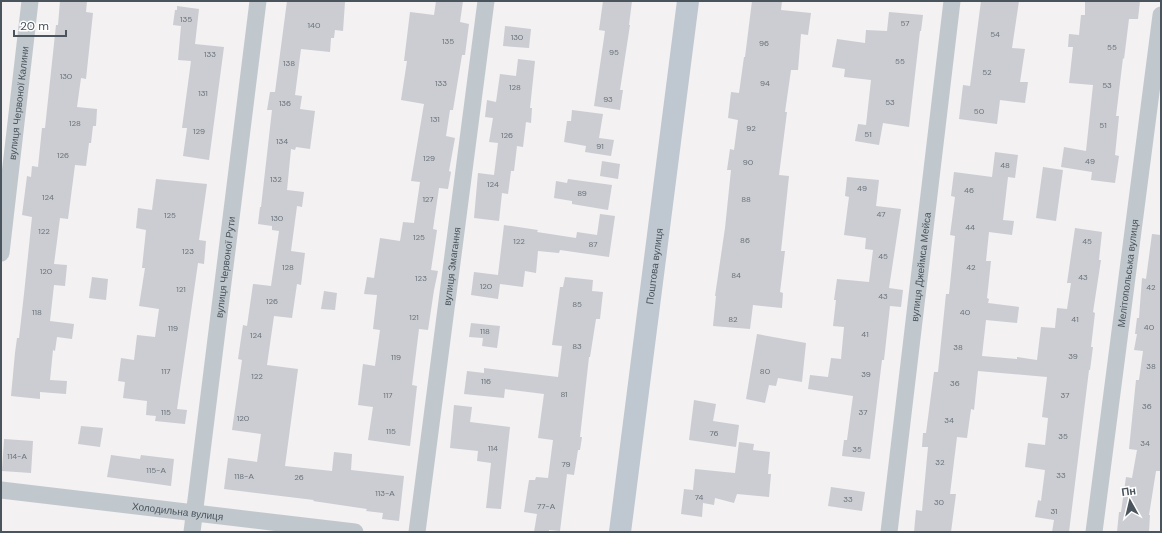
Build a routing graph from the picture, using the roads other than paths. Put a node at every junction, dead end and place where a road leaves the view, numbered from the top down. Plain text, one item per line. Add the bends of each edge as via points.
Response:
1 (30, 1) edge
2 (258, 1) edge
3 (486, 1) edge
4 (688, 1) edge
5 (952, 1) edge
6 (1161, 15) edge
7 (1, 253) edge
8 (1, 490) edge
9 (193, 512) junction
10 (192, 532) edge
11 (355, 532) edge
12 (417, 532) edge
13 (620, 532) edge
14 (889, 532) edge
15 (1094, 532) edge

1 - 7 street, вулиця Червоної Калини
2 - 9 street, вулиця Червоної Рути
3 - 12 street, вулиця Змагання
4 - 13 street, Поштова вулиця
5 - 14 street, вулиця Джеймса Мейса
6 - 15 street, Мелітопольська вулиця
8 - 9 street, Холодильна вулиця
9 - 10 street, вулиця Червоної Рути
9 - 11 street, Холодильна вулиця

